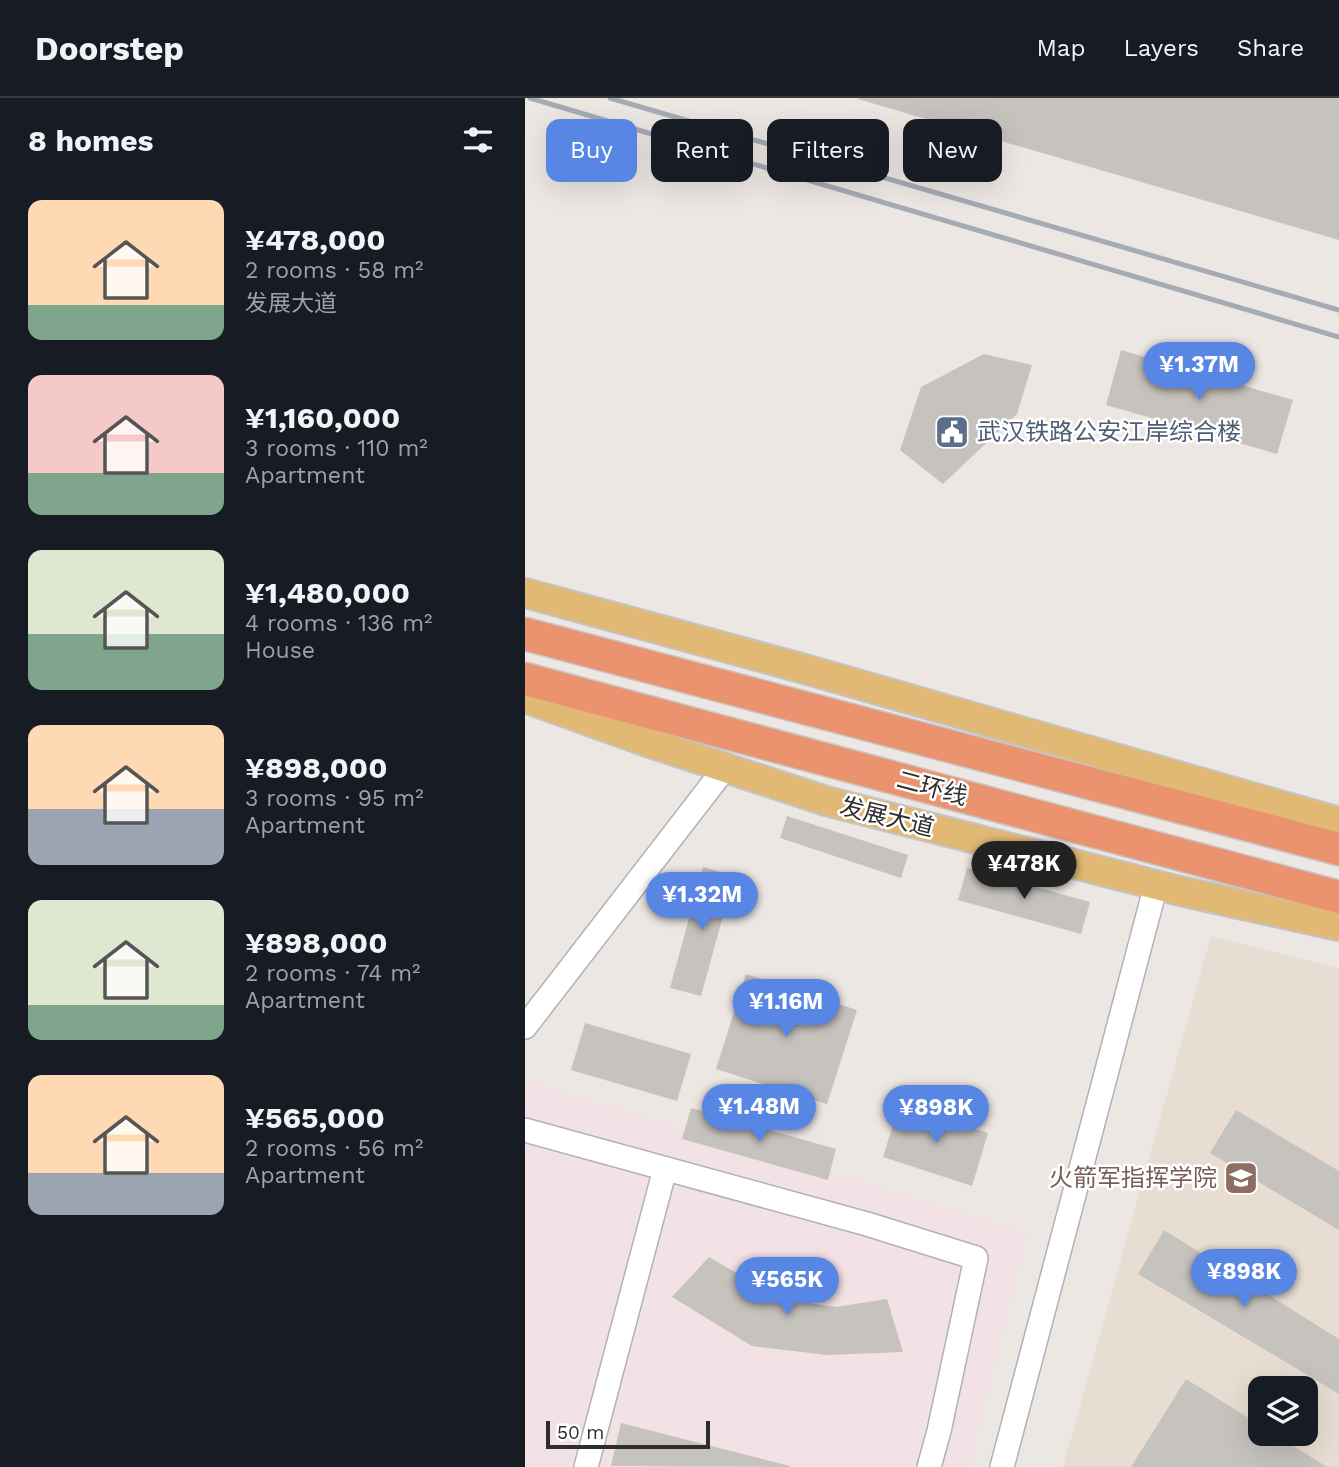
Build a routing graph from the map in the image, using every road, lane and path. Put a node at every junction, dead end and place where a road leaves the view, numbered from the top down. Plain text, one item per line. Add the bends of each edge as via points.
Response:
1 (525, 593) edge
2 (525, 634) edge
3 (525, 679) edge
4 (759, 696) junction
5 (525, 698) edge
6 (726, 768) junction
7 (1339, 822) edge
8 (1339, 832) edge
9 (1339, 849) edge
10 (1156, 885) junction
11 (1339, 897) edge
12 (1339, 926) edge
13 (525, 1027) edge
14 (525, 1130) edge
15 (665, 1168) junction
16 (586, 1467) edge
17 (929, 1467) edge
18 (1002, 1467) edge

1 - 7 main road
2 - 4 highway, 二环线
3 - 11 highway, 二环线
4 - 8 highway
4 - 9 highway, 二环线
5 - 6 main road, 发展大道
6 - 10 main road, 发展大道 via 826,802
6 - 13 street
10 - 12 main road, 发展大道
10 - 18 street
14 - 15 street
15 - 16 street
15 - 17 street via 976,1258

